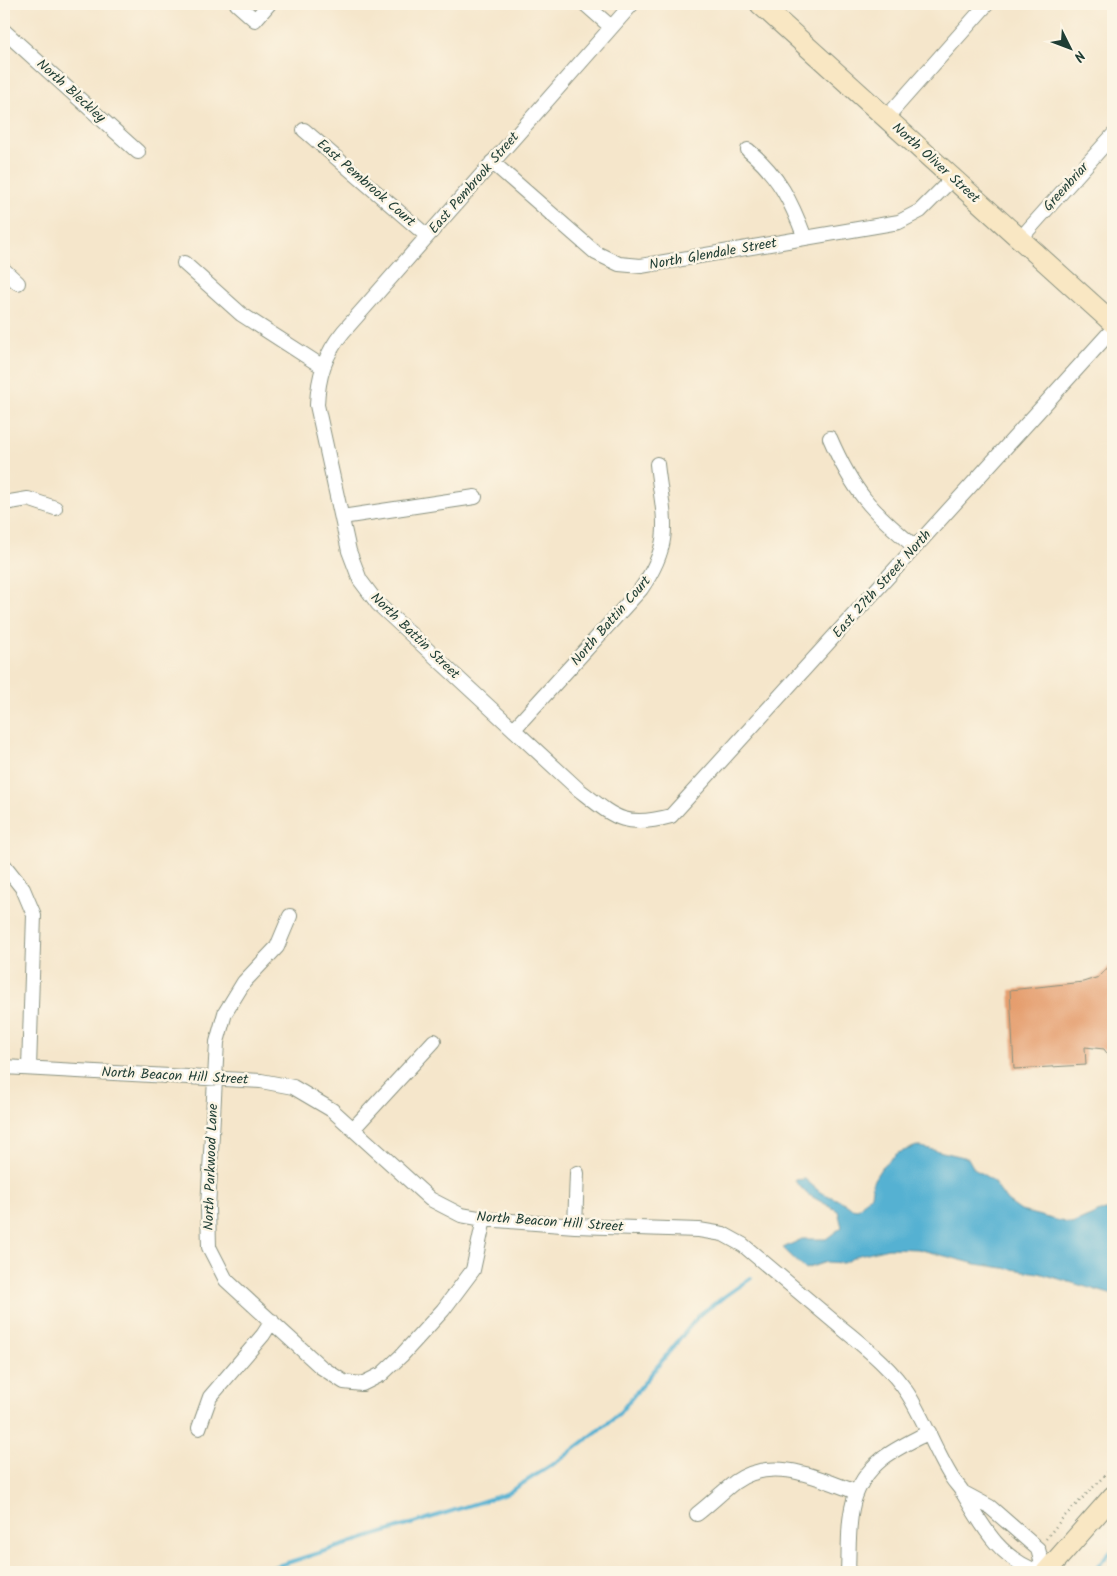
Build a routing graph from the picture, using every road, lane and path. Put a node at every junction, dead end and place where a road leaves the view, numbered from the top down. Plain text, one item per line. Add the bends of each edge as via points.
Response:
1 (237, 4) edge
2 (270, 4) edge
3 (585, 4) edge
4 (632, 4) edge
5 (760, 4) edge
6 (988, 4) edge
7 (611, 27) junction
8 (4, 31) edge
9 (886, 118) junction
10 (304, 130) dead end
11 (1113, 135) edge
12 (748, 150) dead end
13 (138, 152) dead end
14 (492, 162) junction
15 (953, 178) junction
16 (427, 236) junction
17 (805, 238) junction
18 (1020, 239) junction
19 (184, 263) dead end
20 (4, 270) edge
21 (18, 283) dead end
22 (1113, 323) edge
23 (1113, 330) edge
24 (323, 367) junction
25 (830, 438) dead end
26 (657, 464) dead end
27 (475, 497) dead end
28 (4, 503) edge
29 (55, 508) dead end
30 (342, 517) junction
31 (916, 547) junction
32 (514, 729) junction
33 (642, 821) joint
34 (4, 865) edge
35 (290, 916) dead end
36 (434, 1041) dead end
37 (4, 1067) edge
38 (29, 1068) junction
39 (215, 1078) junction
40 (353, 1129) junction
41 (577, 1173) dead end
42 (484, 1219) junction
43 (574, 1226) junction
44 (272, 1321) junction
45 (199, 1428) dead end
46 (929, 1432) junction
47 (1113, 1467) edge
48 (856, 1492) junction
49 (962, 1492) junction
50 (1113, 1496) edge
51 (696, 1514) dead end
52 (1050, 1535) dead end
53 (848, 1572) edge
54 (1039, 1572) edge
55 (1045, 1572) edge

1 - 2 street via 255,20
3 - 7 street
4 - 7 street, East Pembrook Street
5 - 9 main road, North Oliver Street
6 - 9 street
7 - 14 street, East Pembrook Street
8 - 13 street, North Bleckley
9 - 15 main road, North Oliver Street
10 - 16 street, East Pembrook Court
11 - 18 street, Greenbriar
12 - 17 street via 774,176 790,200
14 - 16 street, East Pembrook Street
14 - 17 street, North Glendale Street via 596,253 619,264 641,266
15 - 17 street, North Glendale Street via 920,211 899,222
15 - 18 main road, North Oliver Street
16 - 24 street, East Pembrook Street via 330,348
18 - 22 main road, North Oliver Street
19 - 24 street via 241,314
20 - 21 street
23 - 31 street, East 27th Street North
24 - 30 street, North Battin Street via 317,406
25 - 31 street via 862,499
26 - 32 street, North Battin Court via 665,520 664,544 655,568 641,589
27 - 30 street
28 - 29 street via 28,499
30 - 32 street, North Battin Street via 349,551 360,580 378,604
31 - 33 street, East 27th Street North via 671,816
32 - 33 street, North Battin Street via 610,813 632,822
34 - 38 street via 23,889 34,915
35 - 39 street, North Parkwood Lane via 277,947 244,982 225,1013 217,1042
36 - 40 street
37 - 38 street, North Beacon Hill Street
38 - 39 street, North Beacon Hill Street
39 - 40 street, North Beacon Hill Street via 293,1087 332,1110
39 - 44 street, North Parkwood Lane via 209,1247 226,1280
40 - 42 street, North Beacon Hill Street via 430,1199 461,1215
41 - 43 street
42 - 43 street, North Beacon Hill Street
42 - 44 street via 472,1270 443,1310 382,1374 362,1384 344,1382 321,1367
43 - 46 street, North Beacon Hill Street via 699,1230 723,1234 743,1245 886,1365 907,1393
44 - 45 street via 210,1398
46 - 48 street via 883,1458
46 - 49 street, North Beacon Hill Street
47 - 52 path
48 - 51 street via 787,1470 760,1471 736,1482
48 - 53 street via 849,1518
49 - 54 street, North Beacon Hill Street via 975,1517 995,1543 1022,1566
49 - 55 street, North Beacon Hill Street via 990,1507 1038,1549
50 - 55 main road

